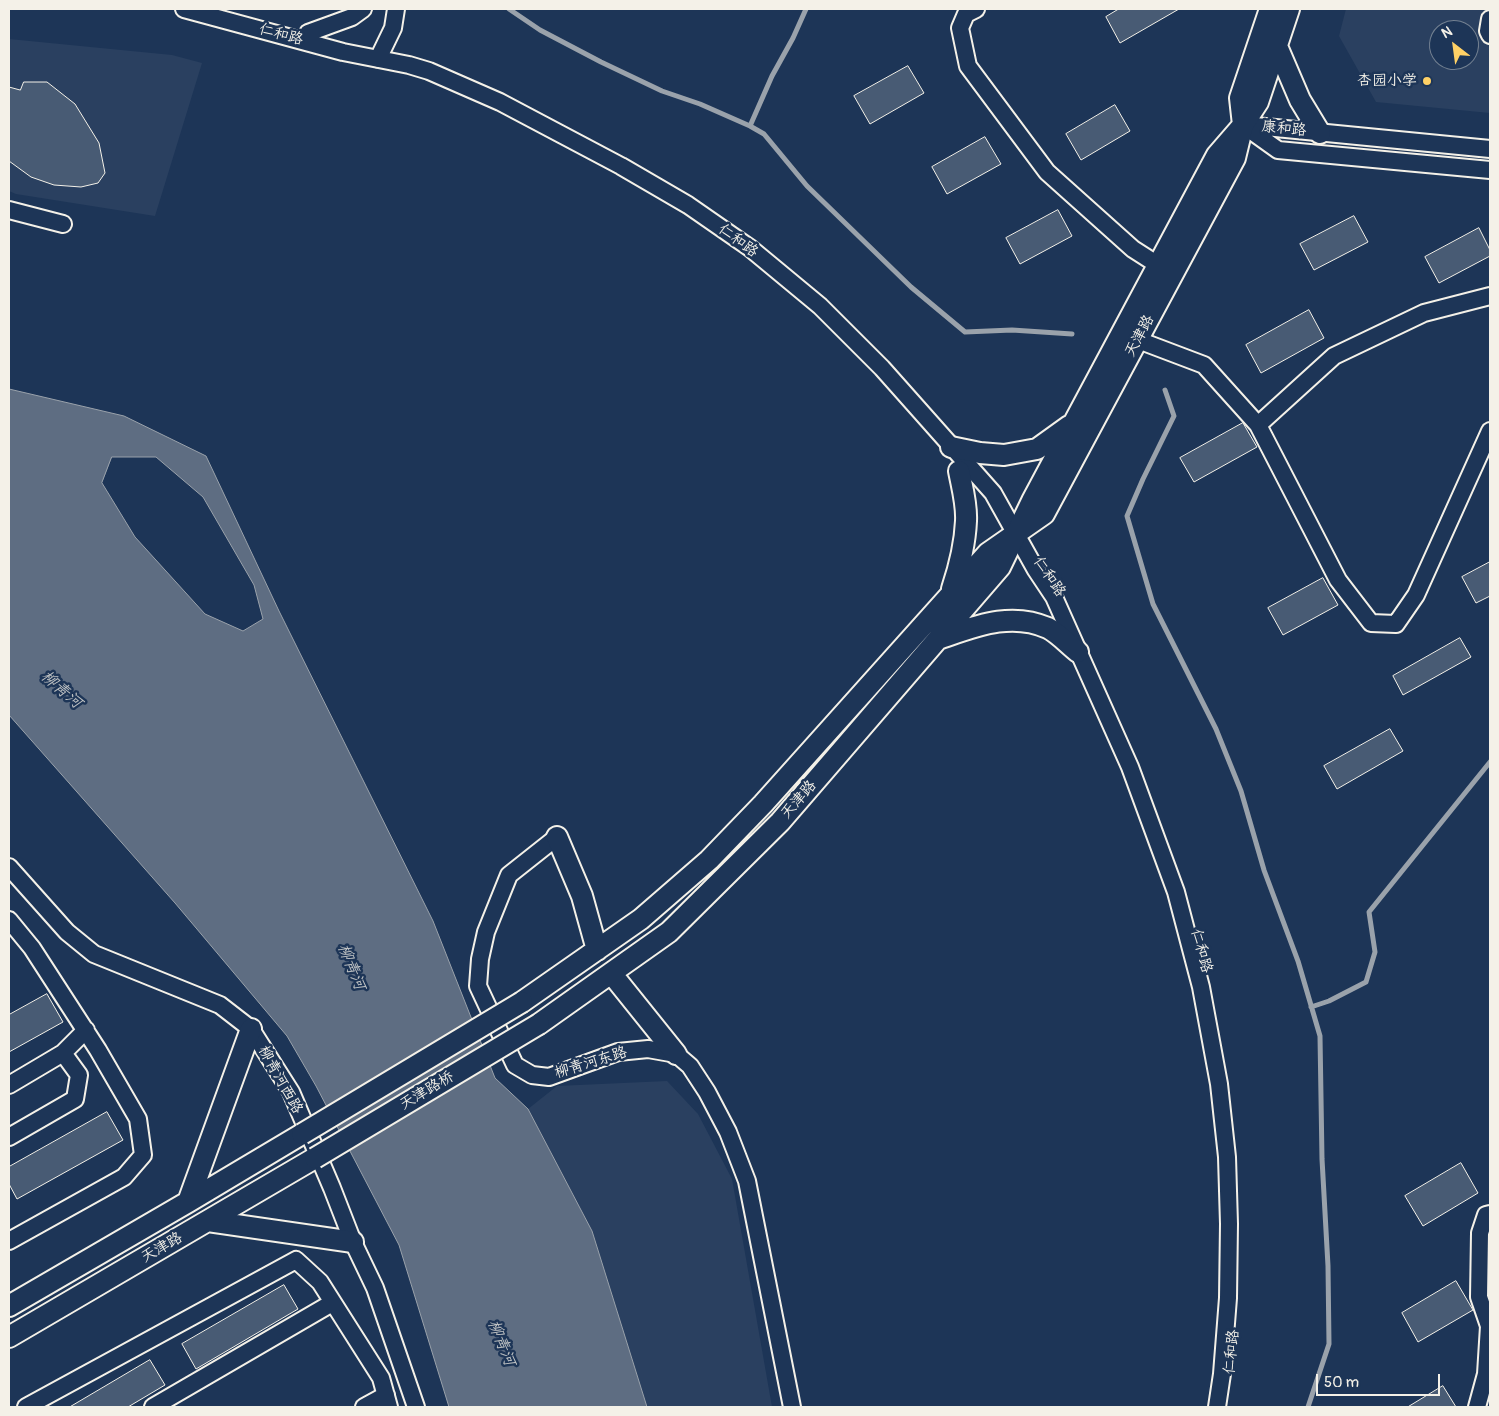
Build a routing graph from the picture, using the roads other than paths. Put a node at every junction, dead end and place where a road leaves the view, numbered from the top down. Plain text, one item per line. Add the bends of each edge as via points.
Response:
1 (184, 9) edge
2 (217, 9) edge
3 (363, 9) edge
4 (396, 9) edge
5 (976, 9) edge
6 (1270, 9) edge
7 (1289, 9) edge
8 (1490, 19) edge
9 (308, 33) junction
10 (1490, 35) edge
11 (1276, 44) junction
12 (378, 60) junction
13 (1243, 125) junction
14 (1320, 134) junction
15 (1490, 149) edge
16 (1490, 170) edge
17 (9, 210) edge
18 (63, 224) dead end
19 (1158, 265) junction
20 (1490, 296) edge
21 (1138, 340) junction
22 (1073, 423) junction
23 (1258, 425) junction
24 (1490, 431) edge
25 (951, 447) junction
26 (960, 471) junction
27 (1015, 533) junction
28 (949, 596) junction
29 (936, 640) junction
30 (1078, 652) junction
31 (557, 837) joint
32 (9, 867) edge
33 (9, 920) edge
34 (597, 950) junction
35 (611, 973) junction
36 (522, 1002) joint
37 (539, 1024) joint
38 (251, 1029) junction
39 (86, 1030) junction
40 (63, 1052) junction
41 (676, 1054) junction
42 (9, 1085) edge
43 (302, 1134) joint
44 (9, 1137) edge
45 (315, 1158) joint
46 (188, 1202) junction
47 (1490, 1214) edge
48 (208, 1221) junction
49 (9, 1241) edge
50 (353, 1242) junction
51 (332, 1303) junction
52 (9, 1306) edge
53 (9, 1337) edge
54 (387, 1401) edge
55 (26, 1407) edge
56 (153, 1407) edge
57 (364, 1407) edge
58 (416, 1407) edge
59 (792, 1407) edge
60 (1217, 1407) edge
61 (1226, 1407) edge
62 (1477, 1407) edge

1 - 12 street, 仁和路
2 - 9 street, 仁和路
3 - 9 street via 352,17
4 - 12 street via 393,28
5 - 19 street via 966,14 960,28 968,66 1047,172 1133,249
6 - 13 main road, 天津路 via 1240,98
7 - 11 main road, 天津路
8 - 10 street
9 - 12 street, 仁和路 via 347,44
11 - 13 main road, 天津路 via 1258,102
11 - 14 main road via 1300,100
12 - 25 street, 仁和路 via 429,71 500,102 688,205 750,248 820,306 882,368
12 - 26 street, 仁和路 via 496,110 698,222 814,313 876,374
13 - 14 street, 康和路
13 - 16 street, 康和路 via 1278,150
13 - 19 main road, 天津路 via 1217,155
13 - 21 main road, 天津路 via 1235,158
14 - 15 street, 康和路
17 - 18 street
19 - 22 main road, 天津路
20 - 23 street via 1424,313 1334,356
21 - 23 street via 1204,365
21 - 27 main road, 天津路 via 1044,514
22 - 25 main road via 1038,449 1004,455
22 - 27 main road, 天津路
23 - 24 street via 1338,580 1371,623 1396,624 1416,595
25 - 27 street, 仁和路 via 993,493
26 - 27 street, 仁和路
26 - 28 main road via 966,522 959,567
27 - 28 main road, 天津路 via 988,553
27 - 29 main road, 天津路 via 1000,567
27 - 30 street, 仁和路 via 1054,597
27 - 61 street, 仁和路 via 1061,592 1139,764 1185,889 1210,985 1228,1084 1236,1156 1237,1298
28 - 34 main road, 天津路 via 709,860 641,919
29 - 30 main road via 984,623 1017,620 1048,628
29 - 35 main road, 天津路 via 780,822 669,932
30 - 60 street, 仁和路 via 1126,758 1176,892 1201,987 1219,1084 1227,1166 1228,1298
31 - 34 main road via 582,896
31 - 41 street, 柳青河东路 via 509,875 486,932 480,959 478,986 515,1065 532,1075 550,1076 618,1052 648,1049
32 - 38 street, 柳青河西路 via 67,932 94,954 220,1005
33 - 39 street via 32,948
34 - 36 main road, 天津路
35 - 37 main road, 天津路
35 - 41 main road
36 - 43 main road, 天津路桥, bridge
37 - 45 main road, 天津路桥, bridge
38 - 46 main road
38 - 50 street, 柳青河西路 via 290,1092
39 - 40 street
39 - 49 street via 138,1119 143,1155 124,1177
40 - 42 street
40 - 44 street via 79,1075 76,1099
41 - 59 street via 690,1066 707,1092 728,1132 747,1181
43 - 46 main road, 天津路
45 - 48 main road, 天津路
46 - 52 main road, 天津路
47 - 62 street via 1486,1215 1480,1232 1479,1297 1489,1326 1486,1374
48 - 50 main road
48 - 53 main road, 天津路
50 - 58 street, 柳青河西路 via 375,1288
51 - 54 street via 381,1378
51 - 55 street via 320,1282 296,1260
51 - 56 street
54 - 57 street

